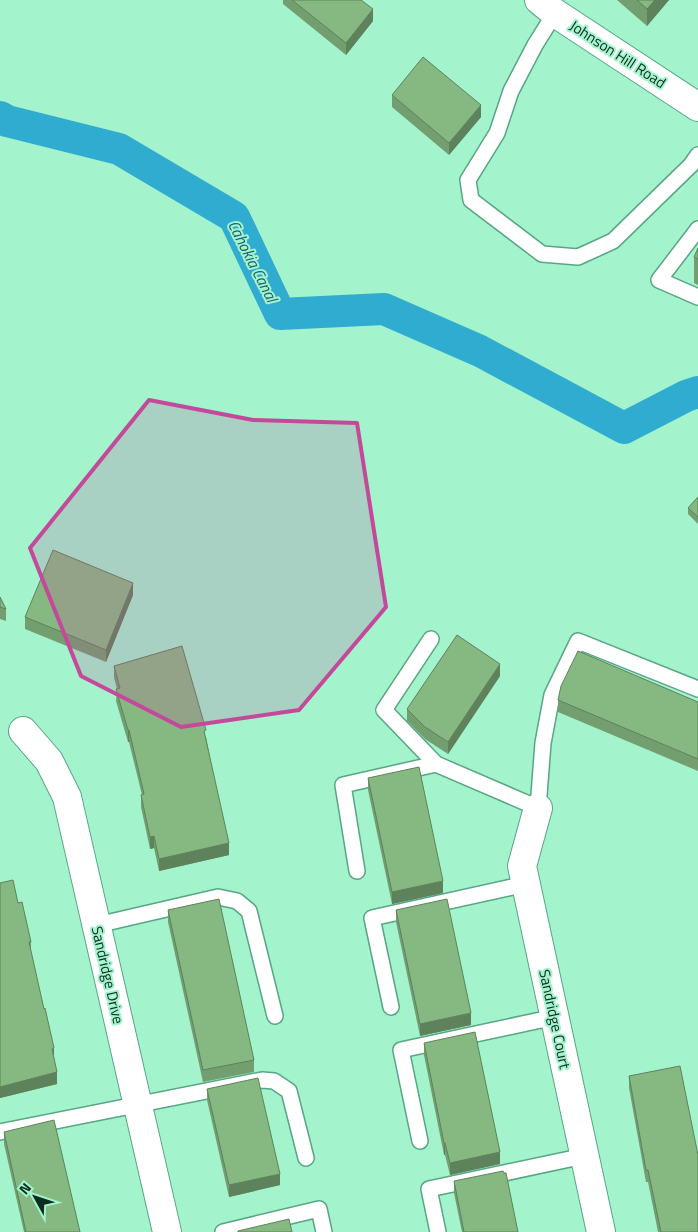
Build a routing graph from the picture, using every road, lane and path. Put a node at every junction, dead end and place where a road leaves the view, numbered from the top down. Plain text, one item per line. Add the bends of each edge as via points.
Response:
1 (547, 4) edge
2 (698, 107) edge
3 (698, 155) edge
4 (698, 230) edge
5 (698, 297) edge
6 (431, 639) dead end
7 (698, 689) edge
8 (23, 731) dead end
9 (436, 764) junction
10 (538, 808) junction
11 (357, 871) dead end
12 (526, 884) junction
13 (97, 925) junction
14 (391, 1007) dead end
15 (275, 1016) dead end
16 (555, 1017) junction
17 (138, 1105) junction
18 (0, 1132) edge
19 (420, 1140) dead end
20 (584, 1156) junction
21 (306, 1158) dead end
22 (167, 1232) edge
23 (223, 1232) edge
24 (324, 1232) edge
25 (438, 1232) edge
26 (600, 1232) edge

1 - 2 street, Johnson Hill Road
1 - 3 lane via 535,45 511,91 497,133 468,180 471,200 542,254 578,257 613,241 692,165
4 - 5 lane via 659,280
6 - 9 lane via 384,710
7 - 10 lane via 578,641 552,695 543,743
8 - 13 street, Sandridge Drive via 49,761 68,797
9 - 10 lane
9 - 11 lane via 343,784
10 - 12 street, Sandridge Court via 522,866
12 - 14 lane via 372,918
12 - 16 street, Sandridge Court
13 - 15 lane via 218,898 237,901 249,911
13 - 17 street, Sandridge Drive
16 - 19 lane via 401,1050
16 - 20 street, Sandridge Court
17 - 18 lane
17 - 21 lane via 262,1080 274,1081 289,1091
17 - 22 street, Sandridge Drive
20 - 25 lane via 429,1189
20 - 26 street, Sandridge Court
23 - 24 lane via 319,1209

